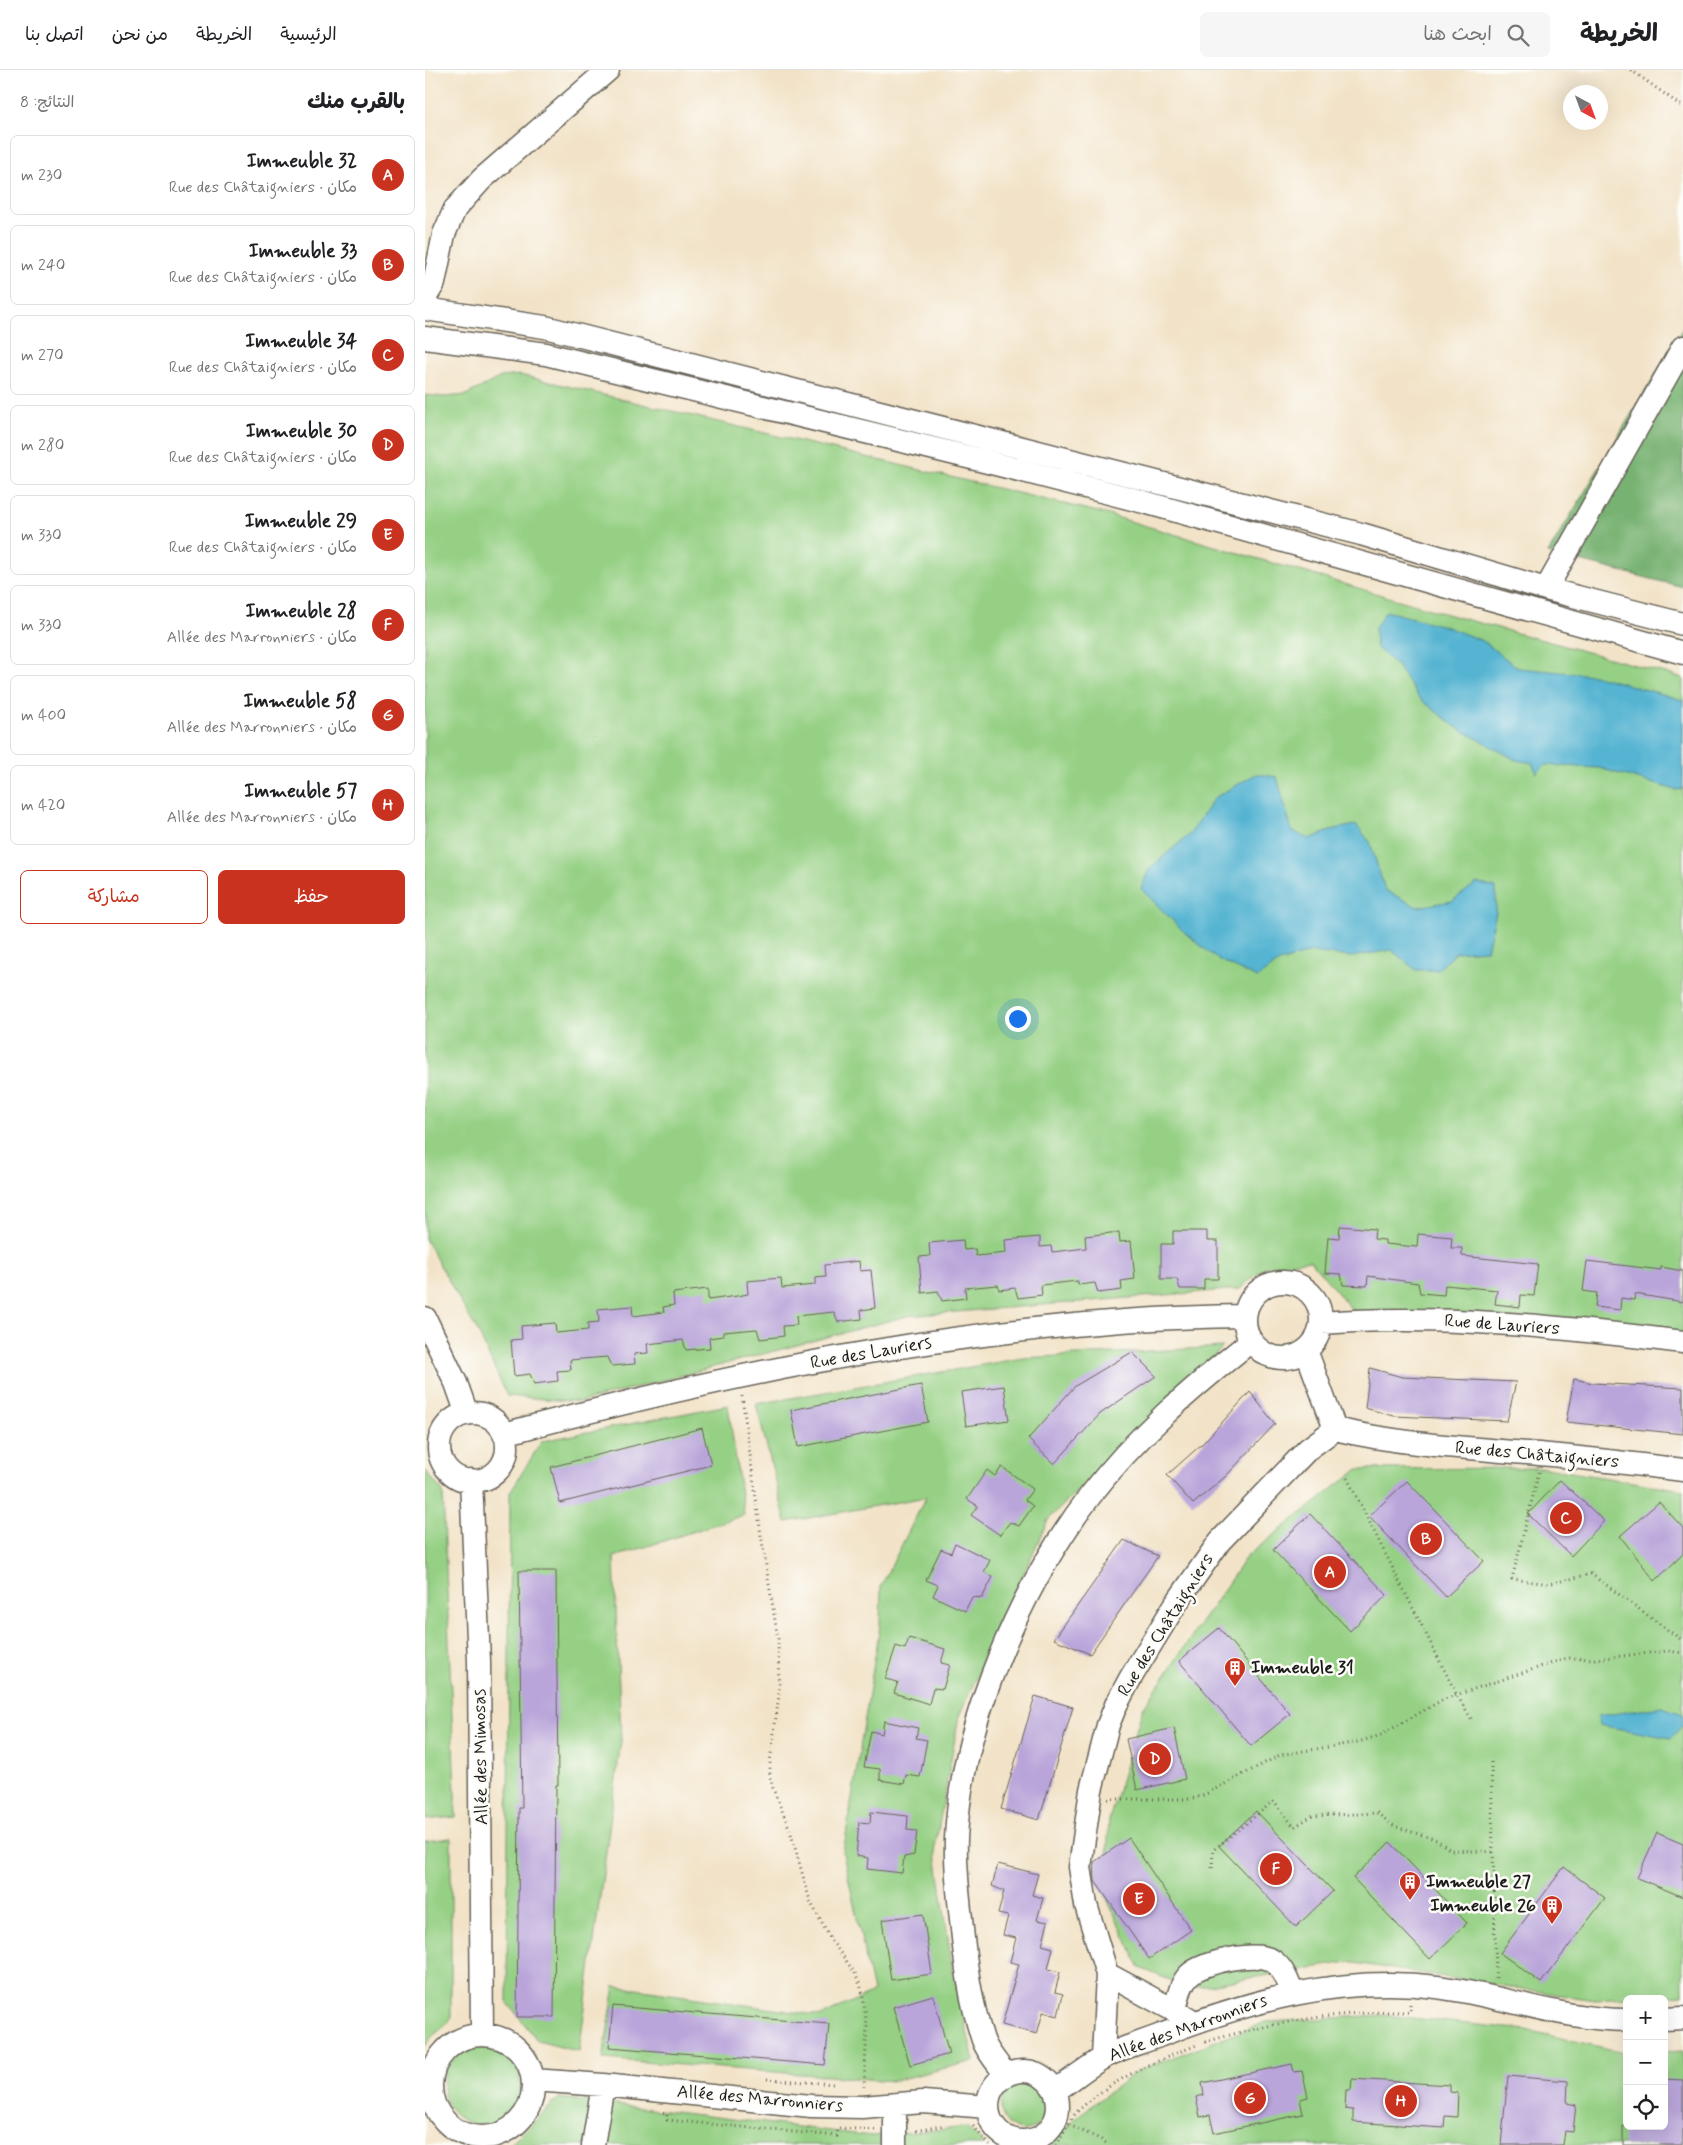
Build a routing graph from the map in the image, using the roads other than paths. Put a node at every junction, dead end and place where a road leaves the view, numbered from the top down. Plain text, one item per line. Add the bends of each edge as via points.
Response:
1 (608, 70) edge
2 (431, 301) edge
3 (426, 340) edge
4 (1683, 347) edge
5 (1546, 588) junction
6 (1683, 624) edge
7 (1683, 653) edge
8 (1245, 1316) junction
9 (425, 1318) edge
10 (1321, 1323) junction
11 (1251, 1341) junction
12 (1683, 1342) edge
13 (1306, 1350) junction
14 (467, 1414) junction
15 (1335, 1429) junction
16 (504, 1434) junction
17 (432, 1452) edge
18 (1683, 1470) edge
19 (471, 1480) junction
20 (1107, 1974) junction
21 (1293, 1994) junction
22 (1175, 2010) junction
23 (1683, 2018) edge
24 (1668, 2019) edge
25 (1623, 2020) edge
26 (1195, 2022) junction
27 (482, 2034) junction
28 (1103, 2058) junction
29 (1006, 2075) junction
30 (533, 2080) junction
31 (428, 2081) edge
32 (603, 2085) junction
33 (1055, 2092) junction
34 (895, 2105) junction
35 (988, 2107) junction
36 (469, 2140) edge
37 (1025, 2143) edge
38 (593, 2145) edge
39 (895, 2145) edge

1 - 2 street via 482,179 455,209 444,234
2 - 3 street
2 - 5 street via 1361,534
3 - 7 street via 546,354 980,460 1144,502
4 - 5 street
5 - 6 street
8 - 10 street via 1251,1298 1260,1289 1271,1283 1289,1282 1301,1286 1315,1299
8 - 11 street via 1245,1329
8 - 16 street, Rue des Lauriers via 1184,1317 968,1335 635,1400
9 - 14 street
10 - 12 street, Rue de Lauriers via 1371,1319 1480,1322
10 - 13 street via 1316,1338
11 - 13 street via 1263,1352 1279,1358
11 - 29 street via 1214,1368 1175,1404 1091,1495 1036,1580 992,1679 969,1756 961,1797 956,1839 957,1875 972,2000 983,2042
13 - 15 street
14 - 16 street via 488,1416
14 - 17 street via 447,1425
15 - 18 street, Rue des Châtaigniers via 1431,1446
15 - 20 street, Rue des Châtaigniers via 1308,1449 1220,1541 1175,1605 1116,1705 1099,1752 1080,1867 1086,1905
16 - 19 street via 507,1446 501,1465 486,1478
17 - 19 street via 459,1478
19 - 27 street, Allée des Mimosas via 479,1661
20 - 22 street
20 - 28 street, Rue des Châtaigniers
21 - 22 street via 1282,1970 1273,1961 1246,1957 1198,1968 1186,1978
21 - 25 street, Allée des Marronniers via 1351,1986 1410,1985 1462,1991 1572,2015
21 - 26 street, Allée des Marronniers via 1259,2001
22 - 26 street
23 - 24 street
26 - 28 street, Allée des Marronniers
27 - 30 street via 496,2036 514,2046 527,2061
27 - 31 street via 461,2039 448,2048
28 - 33 street, Allée des Marronniers
29 - 33 street via 1017,2071 1034,2073 1049,2082
29 - 35 street via 994,2085
30 - 32 street, Allée des Marronniers
30 - 36 street via 529,2108 516,2124 504,2132
31 - 36 street via 440,2115
32 - 34 street, Allée des Marronniers via 811,2106
32 - 38 street
33 - 37 street via 1058,2103 1055,2121 1043,2135
34 - 35 street, Allée des Marronniers via 923,2102
34 - 39 street
35 - 37 street via 993,2125 1002,2134

